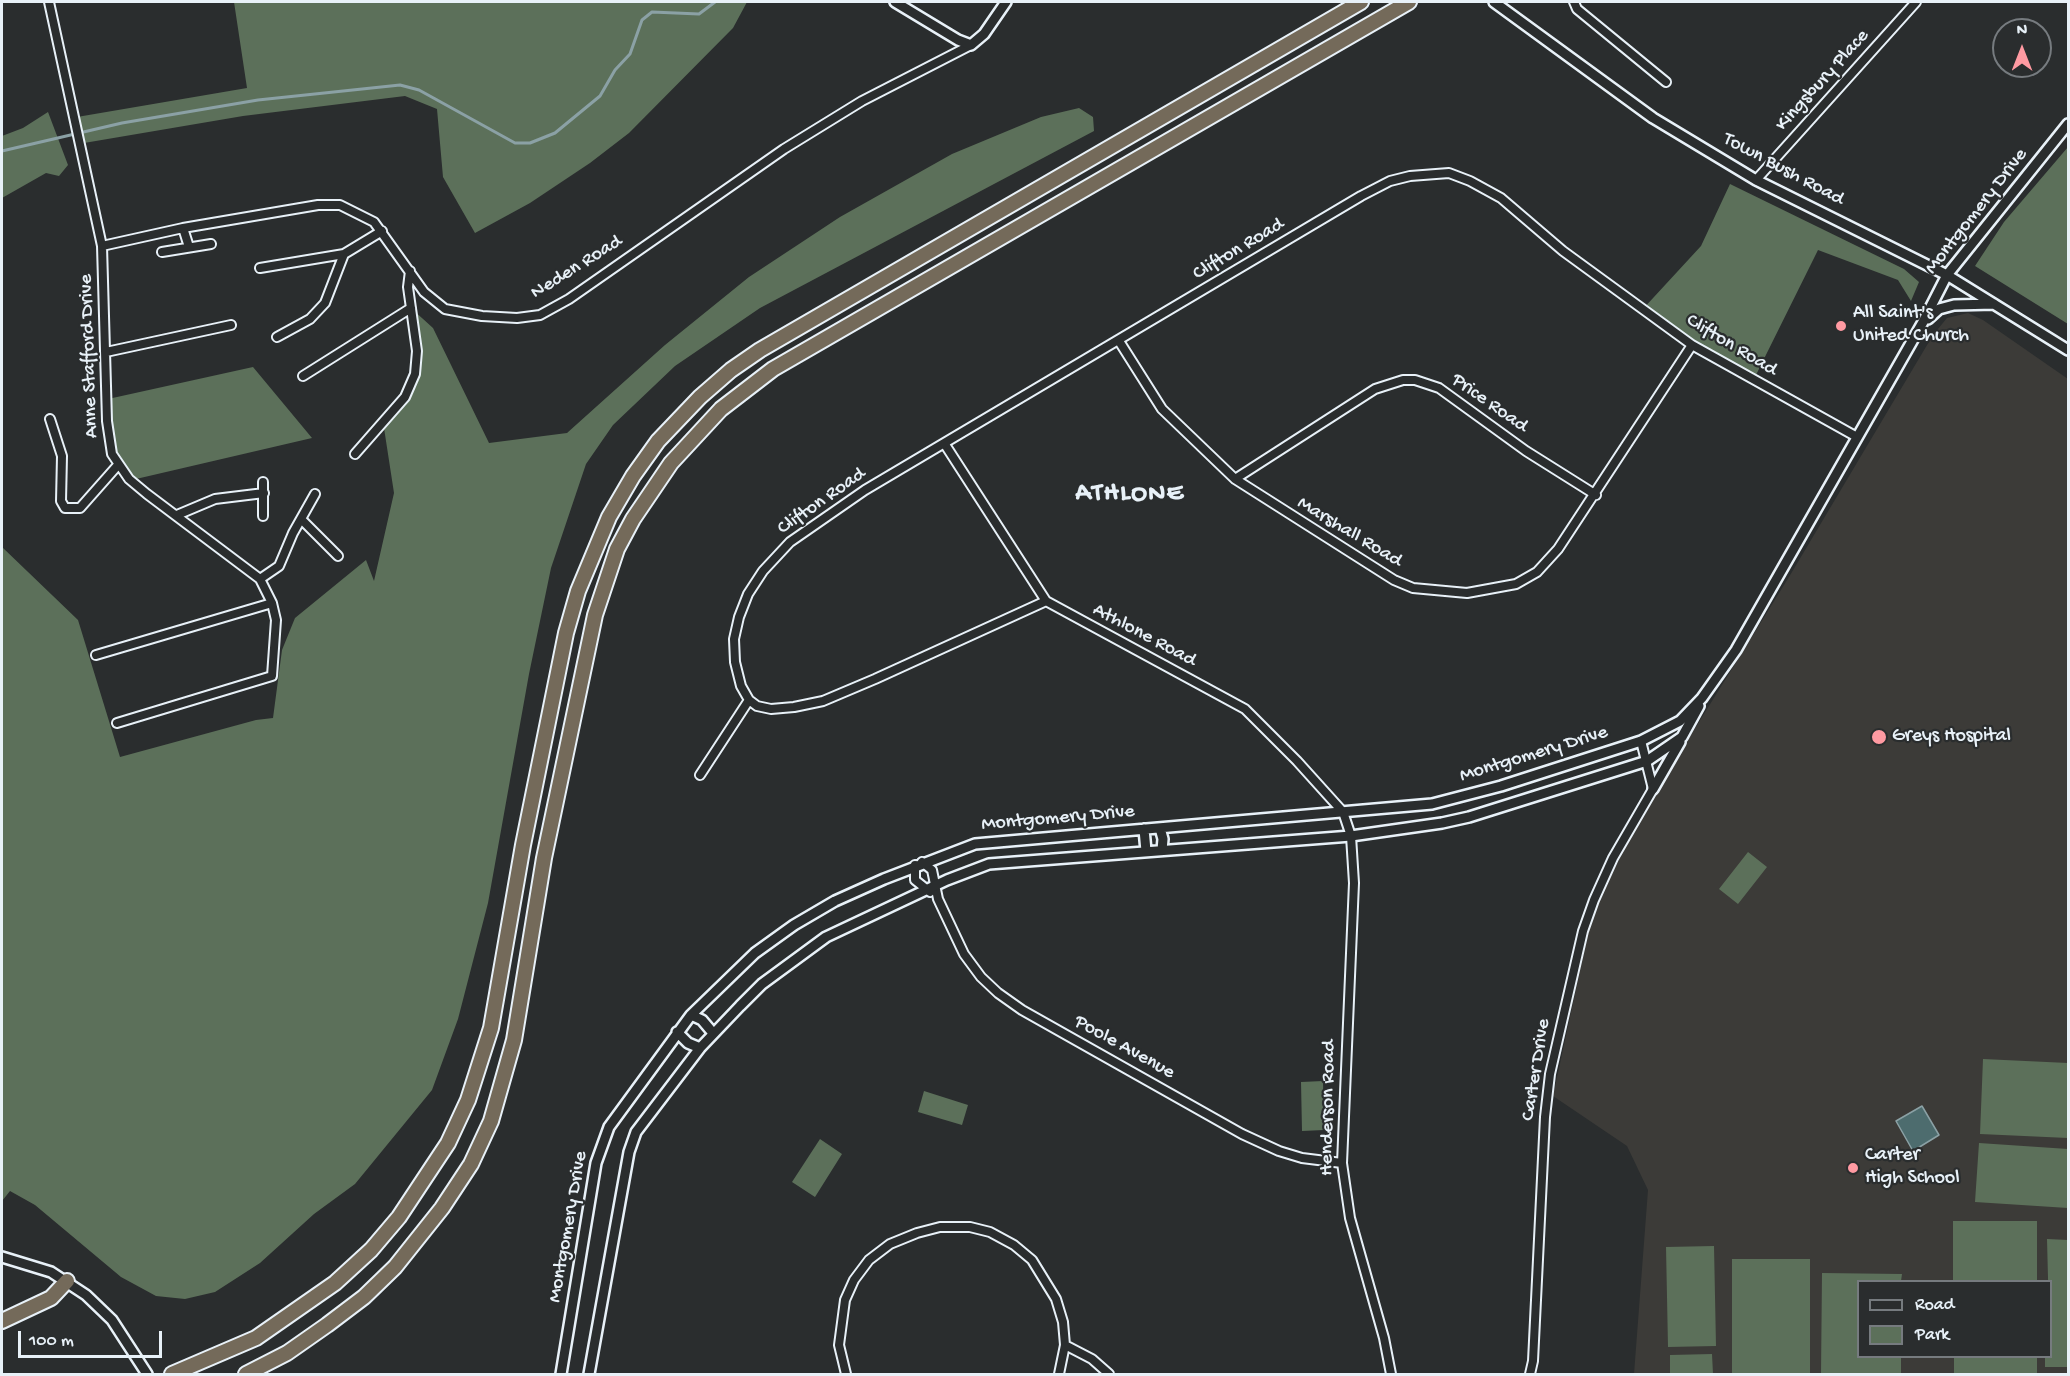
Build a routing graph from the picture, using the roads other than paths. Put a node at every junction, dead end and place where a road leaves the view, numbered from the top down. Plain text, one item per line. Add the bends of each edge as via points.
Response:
1 (49, 2) edge
2 (895, 2) edge
3 (1006, 2) edge
4 (1361, 2) edge
5 (1408, 2) edge
6 (1494, 2) edge
7 (1574, 2) edge
8 (1916, 3) edge
9 (971, 45) junction
10 (1666, 82) dead end
11 (2068, 124) edge
12 (1756, 180) junction
13 (183, 228) junction
14 (382, 231) junction
15 (211, 244) dead end
16 (102, 246) junction
17 (189, 247) junction
18 (162, 252) dead end
19 (344, 254) junction
20 (260, 268) dead end
21 (410, 271) junction
22 (1947, 275) junction
23 (1996, 304) junction
24 (411, 308) junction
25 (1923, 322) junction
26 (231, 325) dead end
27 (277, 337) dead end
28 (1119, 341) junction
29 (1692, 345) junction
30 (2068, 350) edge
31 (106, 352) junction
32 (303, 376) dead end
33 (50, 419) dead end
34 (1857, 437) junction
35 (944, 443) junction
36 (355, 454) dead end
37 (118, 465) junction
38 (1234, 479) junction
39 (263, 482) dead end
40 (264, 493) junction
41 (315, 494) dead end
42 (1596, 495) junction
43 (177, 515) junction
44 (263, 516) dead end
45 (301, 519) junction
46 (338, 556) dead end
47 (260, 579) junction
48 (1046, 602) junction
49 (272, 603) junction
50 (96, 655) dead end
51 (1702, 698) junction
52 (748, 700) junction
53 (117, 723) dead end
54 (1682, 737) junction
55 (1641, 741) junction
56 (1647, 761) junction
57 (700, 775) dead end
58 (1501, 786) junction
59 (1653, 789) junction
60 (1480, 792) junction
61 (1508, 804) junction
62 (1343, 812) junction
63 (1487, 812) junction
64 (1160, 828) junction
65 (1144, 829) junction
66 (1351, 836) junction
67 (1162, 850) junction
68 (1146, 851) junction
69 (919, 864) junction
70 (931, 889) junction
71 (691, 1015) junction
72 (677, 1032) junction
73 (713, 1033) junction
74 (700, 1048) junction
75 (1342, 1163) junction
76 (2, 1257) edge
77 (67, 1281) junction
78 (2, 1321) edge
79 (1065, 1345) junction
80 (147, 1374) edge
81 (172, 1374) edge
82 (246, 1374) edge
83 (561, 1374) edge
84 (589, 1374) edge
85 (846, 1374) edge
86 (1059, 1374) edge
87 (1109, 1374) edge
88 (1390, 1374) edge
89 (1530, 1374) edge

1 - 16 street, Anne Stafford Drive
2 - 9 street
3 - 9 street, Neden Road via 984,34
4 - 81 highway via 769,344 731,370 658,441 609,517 575,602 553,687 491,1028 468,1100 448,1143 399,1217 334,1283 256,1338
5 - 82 highway via 773,369 721,409 671,463 617,549 595,615 544,858 514,1040 491,1121 471,1164 395,1267 364,1297 287,1353
6 - 12 street, Town Bush Road via 1653,118
7 - 10 street via 1577,9
8 - 12 street, Kingsbury Place
9 - 21 street, Neden Road via 862,101 784,149 569,300 540,315 517,318 445,309 424,292
11 - 22 street, Montgomery Drive
12 - 22 street, Town Bush Road
13 - 14 street, Neden Road via 331,203 363,214
13 - 16 street, Neden Road
13 - 17 street
14 - 19 street
14 - 21 street, Neden Road
15 - 17 street
16 - 31 street, Anne Stafford Drive
17 - 18 street
19 - 20 street
19 - 27 street via 326,303 310,319
21 - 24 street
22 - 23 street, Town Bush Road
22 - 25 street, Montgomery Drive
23 - 25 street via 1954,305 1939,309
23 - 30 street, Town Bush Road
24 - 32 street
24 - 36 street via 417,362 410,388
25 - 34 street, Montgomery Drive
26 - 31 street
28 - 29 street, Clifton Road via 1390,181 1449,174 1501,198 1563,251
28 - 35 street, Clifton Road
28 - 38 street, Marshall Road via 1162,409
29 - 34 street, Clifton Road
29 - 42 street, Marshall Road
31 - 37 street, Anne Stafford Drive via 108,430
33 - 37 street via 62,456 61,501 65,508 80,508
34 - 51 street, Montgomery Drive via 1736,650
35 - 48 street, Athlone Road
35 - 52 street, Clifton Road via 865,490 790,542 763,571 748,594 734,639 735,662
37 - 43 street, Anne Stafford Drive via 147,494
38 - 42 street, Price Road via 1375,389 1415,380 1439,388 1526,451
38 - 42 street, Marshall Road via 1394,580 1439,592 1487,590 1516,584 1537,572
39 - 40 street
40 - 43 street via 215,499
40 - 44 street
41 - 45 street
43 - 47 street, Anne Stafford Drive
45 - 46 street
45 - 47 street via 279,566
47 - 49 street, Anne Stafford Drive
48 - 52 street via 823,701 771,709
48 - 62 street, Athlone Road via 1245,709
49 - 50 street
49 - 53 street, Anne Stafford Drive via 276,620 272,676
51 - 54 street, Montgomery Drive
51 - 55 street, Montgomery Drive via 1672,726
52 - 57 street
54 - 56 street, Montgomery Drive
54 - 59 street
55 - 56 street
55 - 58 street, Montgomery Drive
56 - 59 street
56 - 61 street, Montgomery Drive
58 - 60 street, Montgomery Drive
58 - 61 street
59 - 89 street, Carter Drive via 1594,900 1560,1025 1545,1117
60 - 62 street, Montgomery Drive via 1432,804
60 - 63 street
61 - 63 street, Montgomery Drive
62 - 64 street, Montgomery Drive
62 - 66 street, Athlone Road
63 - 66 street, Montgomery Drive via 1442,823
64 - 65 street, Montgomery Drive
64 - 67 street
65 - 68 street
65 - 69 street, Montgomery Drive via 991,841 962,847
66 - 67 street, Montgomery Drive
66 - 75 street, Henderson Road via 1354,883
67 - 68 street, Montgomery Drive
68 - 70 street, Montgomery Drive via 1005,861 970,870
69 - 70 street, Poole Avenue via 932,870
69 - 70 street, Poole Avenue via 915,880
69 - 71 street, Montgomery Drive via 835,901 794,925 755,953
70 - 73 street, Montgomery Drive via 826,937 762,984
70 - 75 street, Poole Avenue via 964,954 981,977 1022,1010 1269,1147 1302,1158
71 - 72 street, Montgomery Drive
71 - 73 street via 702,1020
72 - 74 street via 683,1040
72 - 83 street, Montgomery Drive via 620,1108 600,1147
73 - 74 street, Montgomery Drive
74 - 84 street, Montgomery Drive via 633,1138
75 - 88 street, Henderson Road via 1350,1218 1384,1338
76 - 77 street
77 - 78 highway via 51,1298
77 - 80 street via 100,1307
79 - 85 street via 1056,1299 1032,1260 990,1232 940,1227 890,1244 869,1260 854,1280 845,1300 839,1345
79 - 86 street
79 - 87 street via 1092,1359

